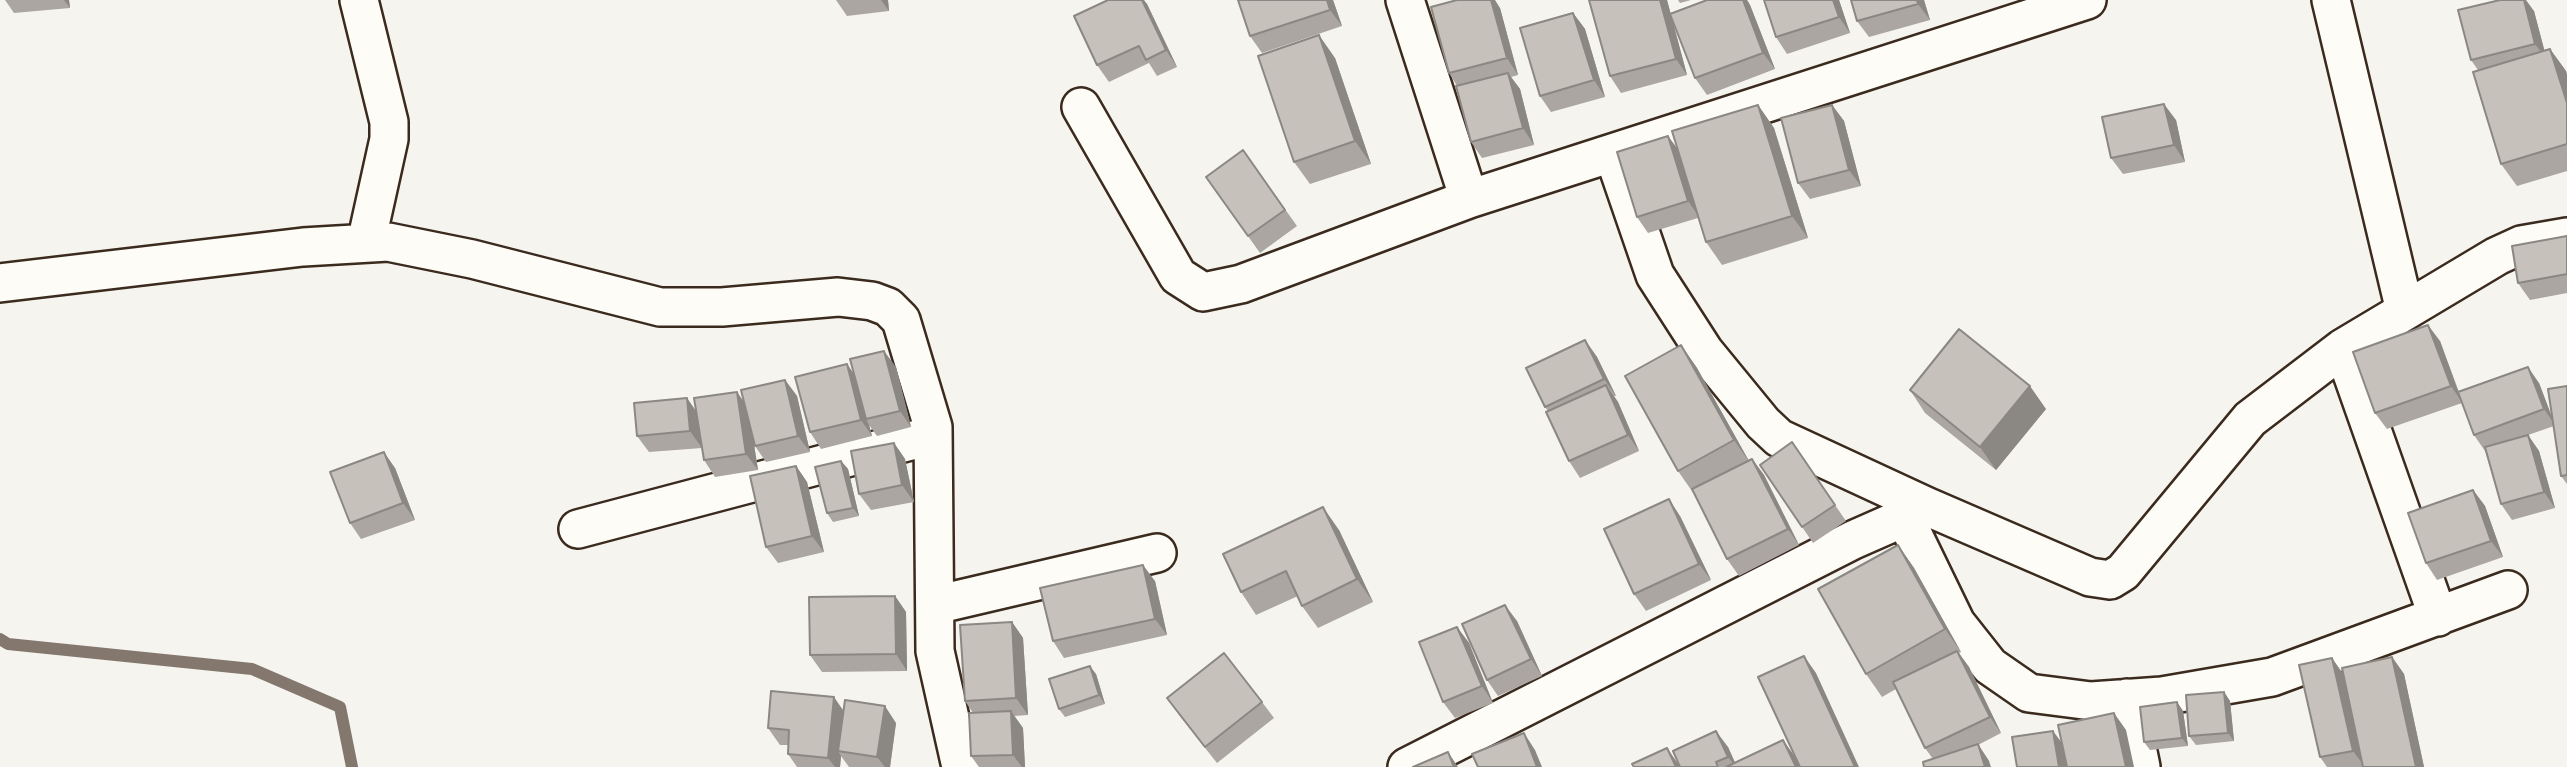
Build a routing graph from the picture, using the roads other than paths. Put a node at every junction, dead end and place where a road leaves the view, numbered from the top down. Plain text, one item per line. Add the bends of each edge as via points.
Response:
1 (359, 0) edge
2 (2087, 0) edge
3 (2331, 0) edge
4 (1444, 4) edge
5 (1407, 8) edge
6 (1081, 107) dead end
7 (1613, 153) junction
8 (1469, 199) junction
9 (2567, 237) edge
10 (366, 243) junction
11 (0, 283) edge
12 (2404, 311) junction
13 (2343, 348) junction
14 (933, 435) junction
15 (1916, 513) junction
16 (578, 529) dead end
17 (1157, 552) dead end
18 (2508, 590) dead end
19 (935, 606) junction
20 (2438, 617) junction
21 (2127, 698) junction
22 (961, 767) edge
23 (1407, 767) edge
24 (2141, 767) edge

1 - 10 street via 389,122
2 - 7 street
3 - 12 street
4 - 5 street
5 - 8 street
6 - 8 street via 1178,276 1203,292 1241,284
7 - 8 street
7 - 15 street via 1655,275 1704,352 1763,423 1779,438
9 - 12 street via 2521,245
10 - 11 street
10 - 14 street via 388,242 472,259 660,307 722,307 838,296 872,301 888,307 901,320
12 - 13 street
13 - 15 street via 2250,419 2123,572 2110,580 2090,577
13 - 20 street
14 - 16 street
14 - 19 street
15 - 21 street via 1956,623 1990,666 2029,693 2091,701
15 - 23 street via 1853,540
17 - 19 street
18 - 20 street
19 - 22 street via 935,651
20 - 21 street via 2272,677
21 - 24 street

